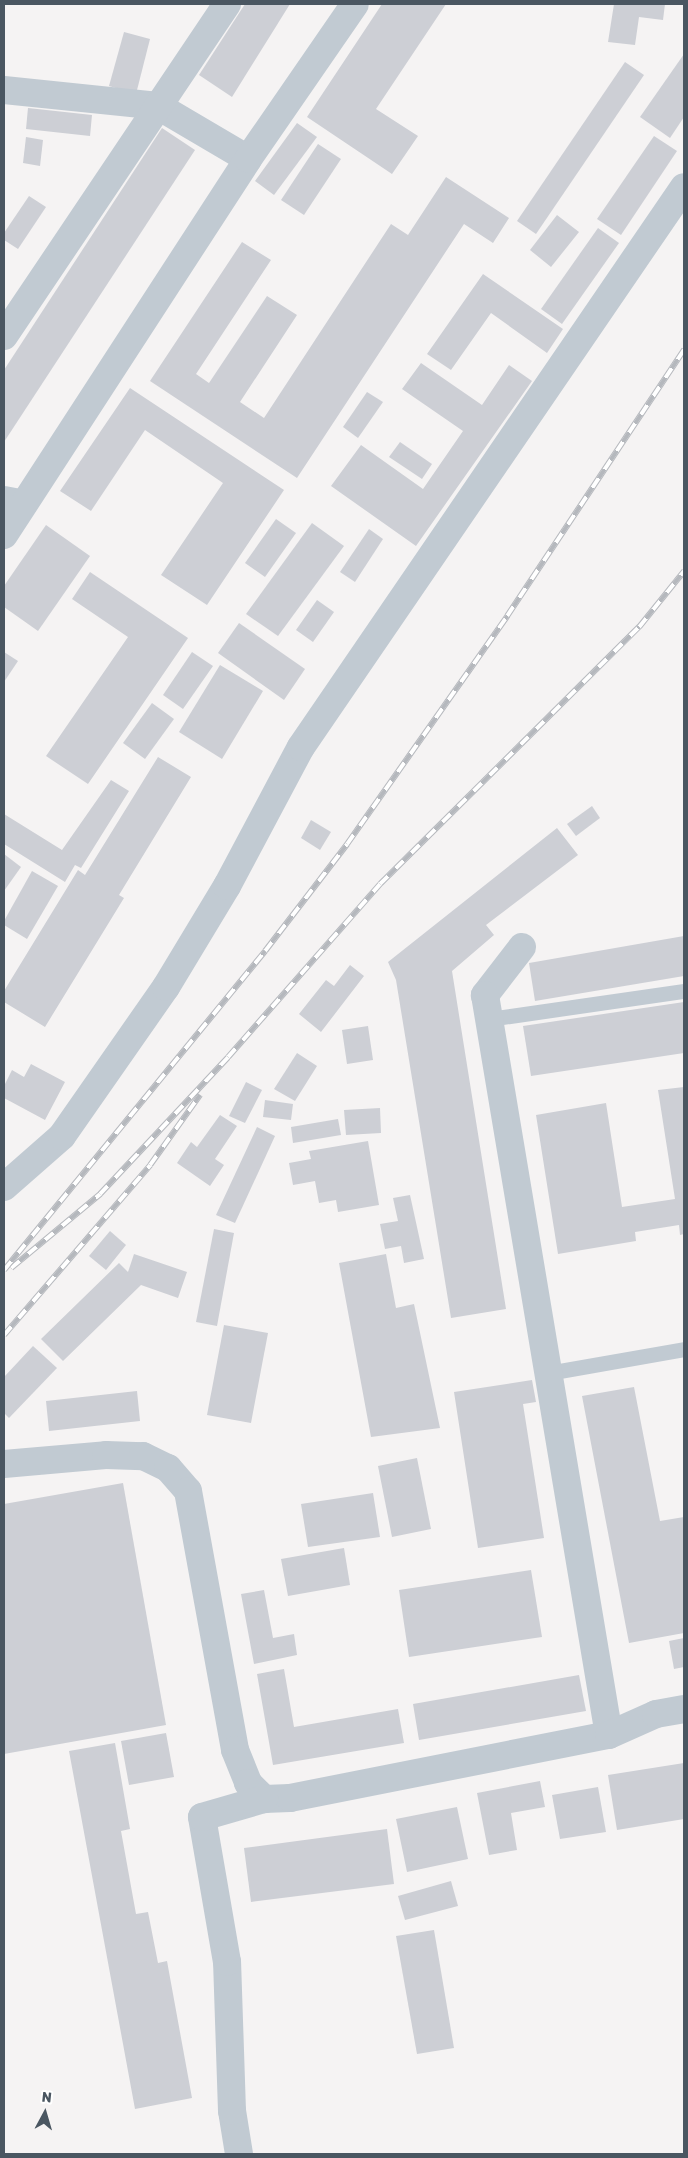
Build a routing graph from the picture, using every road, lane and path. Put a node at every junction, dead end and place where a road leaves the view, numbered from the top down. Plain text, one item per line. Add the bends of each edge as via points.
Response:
1 (227, 4) edge
2 (355, 4) edge
3 (4, 90) edge
4 (158, 106) junction
5 (248, 159) junction
6 (684, 188) edge
7 (4, 336) edge
8 (14, 502) edge
9 (4, 535) edge
10 (522, 947) dead end
11 (684, 991) edge
12 (489, 1019) junction
13 (4, 1187) edge
14 (684, 1349) edge
15 (548, 1373) junction
16 (4, 1464) edge
17 (684, 1709) edge
18 (609, 1735) junction
19 (264, 1799) junction
20 (239, 2154) edge

1 - 4 street
2 - 5 street
3 - 4 street
4 - 5 street
4 - 7 street
5 - 8 street
6 - 13 street via 301,747 227,886 166,987 62,1136
8 - 9 street
10 - 12 street via 485,995
11 - 12 lane
12 - 15 street
14 - 15 lane
15 - 18 street
16 - 19 street via 106,1455 142,1456 168,1468 188,1491 235,1750 248,1783
17 - 18 street via 656,1714
18 - 19 street via 290,1798
19 - 20 street via 202,1818 227,1962 232,2110

